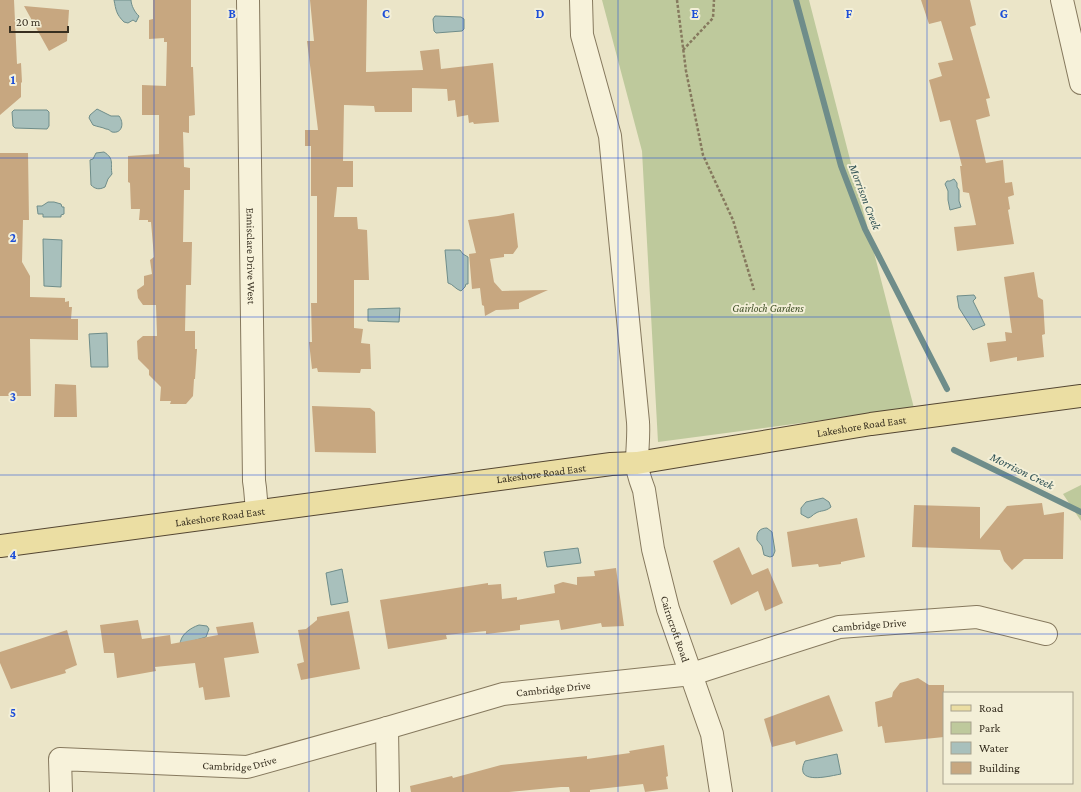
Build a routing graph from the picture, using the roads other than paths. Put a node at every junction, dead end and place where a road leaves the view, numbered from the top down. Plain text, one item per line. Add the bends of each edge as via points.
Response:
1 (248, 0) edge
2 (581, 0) edge
3 (1062, 0) edge
4 (1081, 83) edge
5 (1081, 396) edge
6 (637, 463) junction
7 (256, 511) junction
8 (0, 546) edge
9 (1046, 634) dead end
10 (692, 674) junction
11 (387, 728) junction
12 (61, 792) edge
13 (388, 792) edge
14 (721, 792) edge

1 - 7 street, Ennisclare Drive West
2 - 6 street, Cairncroft Road via 582,35 610,136 640,436
3 - 4 street
5 - 6 main road, Lakeshore Road East via 871,424
6 - 7 main road, Lakeshore Road East via 611,464
6 - 10 street, Cairncroft Road via 653,549 668,609
7 - 8 main road, Lakeshore Road East
9 - 10 street, Cambridge Drive via 977,617 839,627
10 - 11 street, Cambridge Drive via 503,694
10 - 14 street, Cairncroft Road via 712,734
11 - 12 street, Cambridge Drive via 247,767 60,759
11 - 13 street

